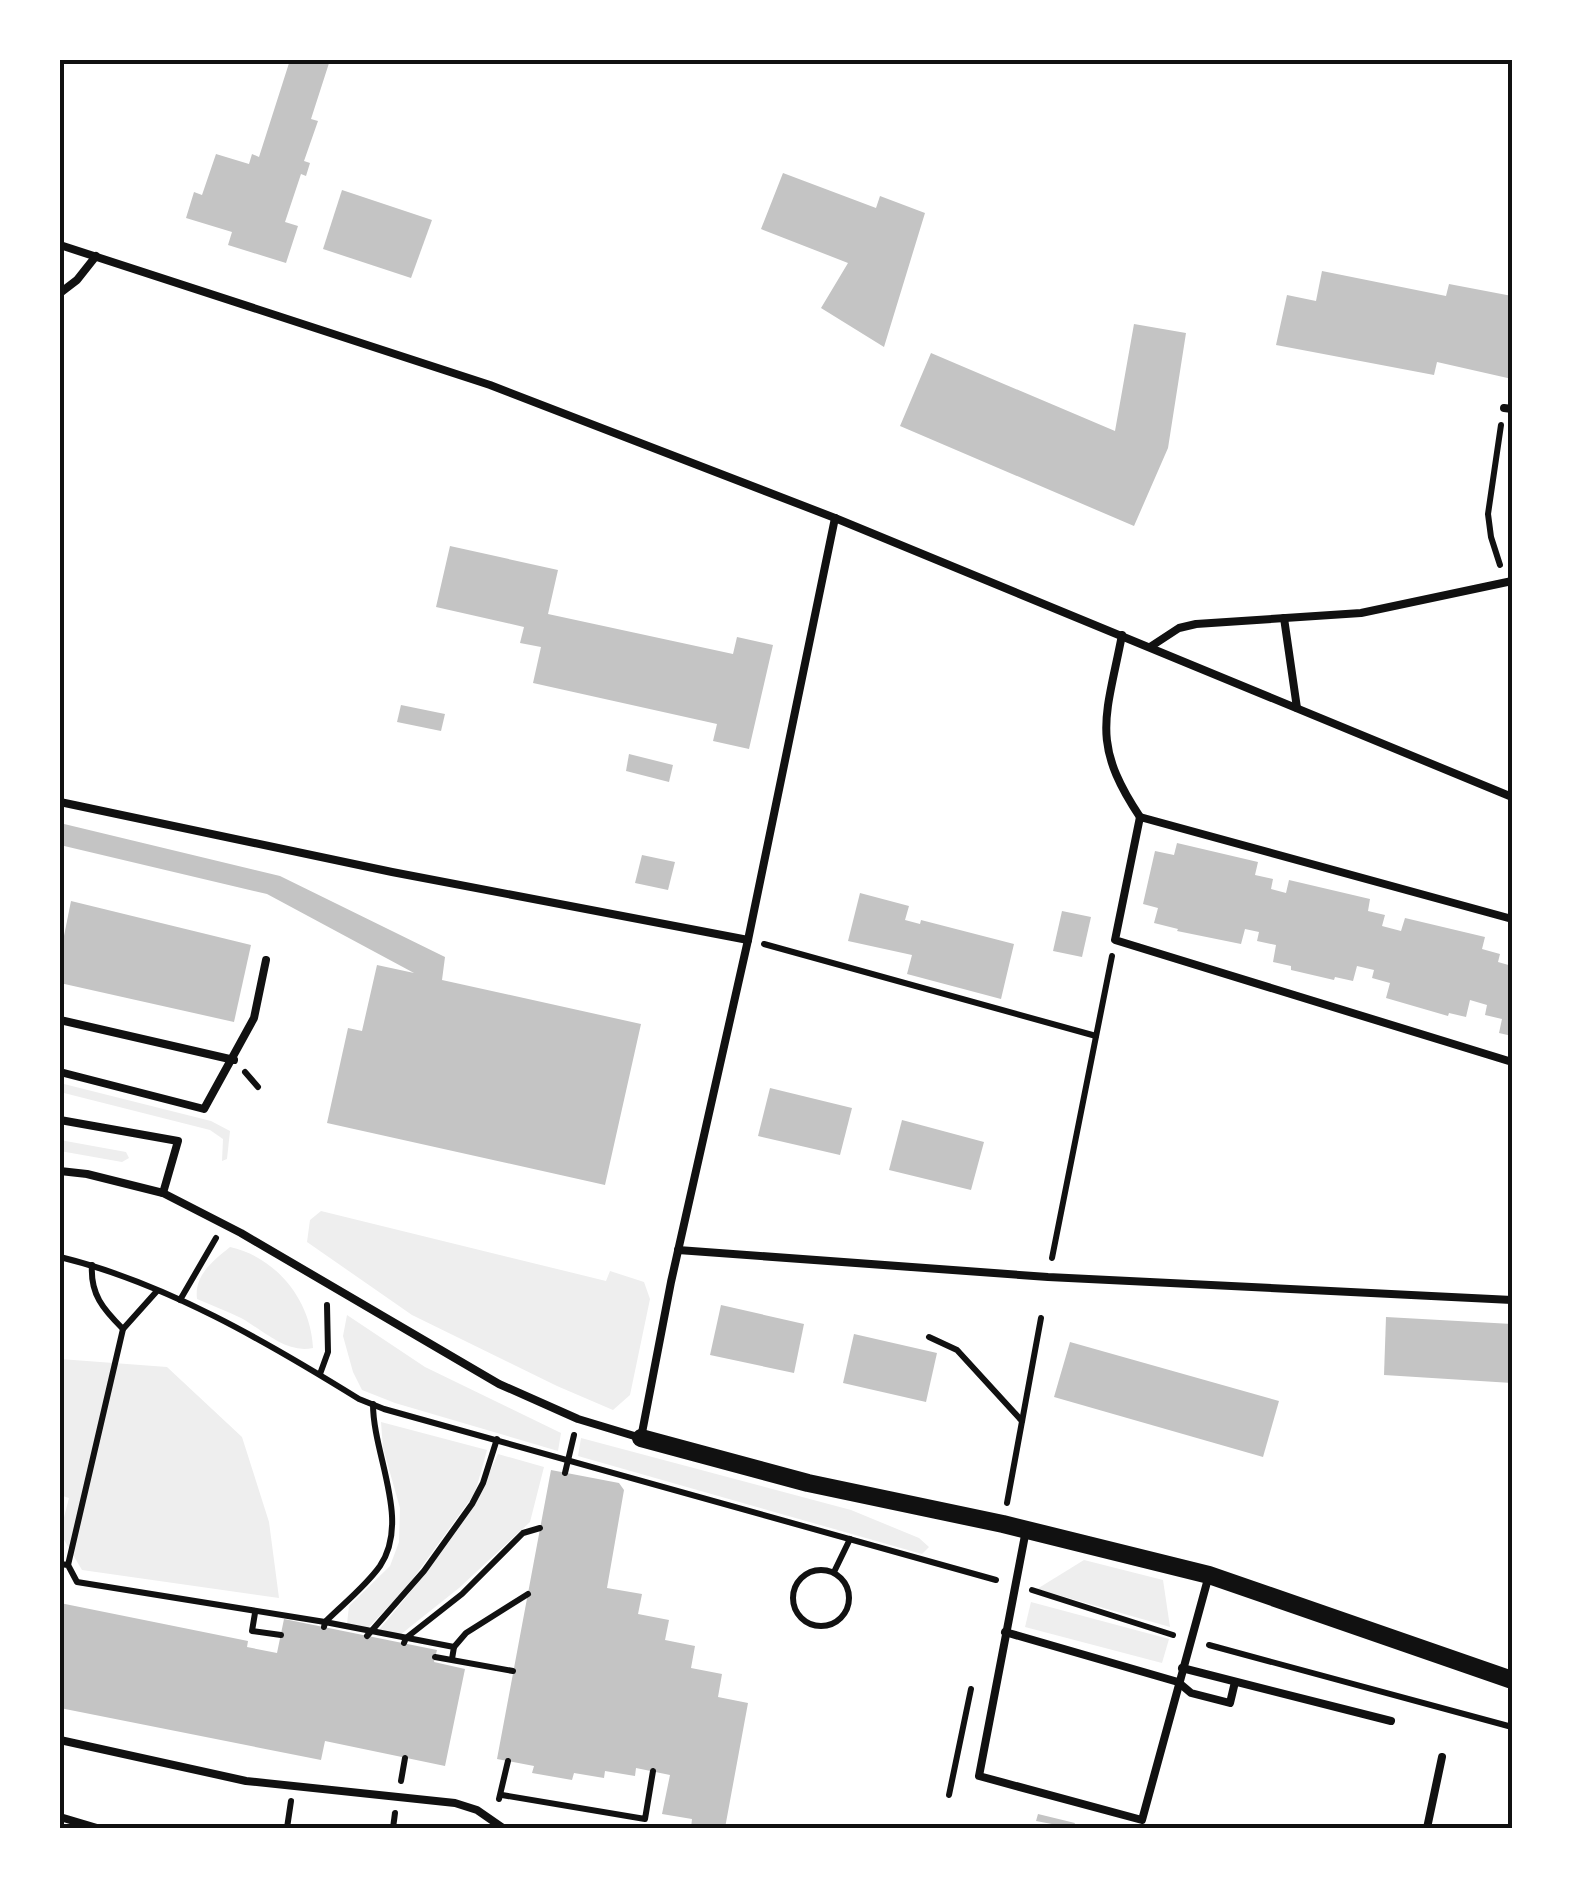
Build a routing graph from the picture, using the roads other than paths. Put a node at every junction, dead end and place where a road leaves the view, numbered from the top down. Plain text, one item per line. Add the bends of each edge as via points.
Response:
1 (60, 245) edge
2 (96, 256) junction
3 (60, 293) edge
4 (835, 518) junction
5 (1509, 581) edge
6 (1284, 618) junction
7 (1122, 636) junction
8 (1150, 647) junction
9 (1297, 708) junction
10 (1512, 797) edge
11 (60, 802) edge
12 (1140, 817) junction
13 (1512, 919) edge
14 (748, 940) junction
15 (266, 960) dead end
16 (60, 1020) edge
17 (234, 1060) junction
18 (1512, 1062) edge
19 (60, 1072) edge
20 (60, 1120) edge
21 (60, 1171) edge
22 (163, 1193) junction
23 (678, 1250) junction
24 (1512, 1300) edge
25 (640, 1438) junction
26 (1026, 1530) junction
27 (1210, 1576) junction
28 (1006, 1632) junction
29 (1182, 1668) junction
30 (1512, 1680) edge
31 (1178, 1682) junction
32 (1235, 1682) junction
33 (1391, 1722) dead end
34 (60, 1740) edge
35 (1442, 1756) dead end
36 (60, 1817) edge
37 (97, 1828) edge
38 (503, 1828) edge
39 (1427, 1828) edge

1 - 2 lane
2 - 3 lane
2 - 4 lane via 490,385
4 - 7 lane
4 - 14 lane
5 - 6 lane via 1360,614
6 - 8 lane via 1179,628
6 - 9 lane
7 - 8 lane
7 - 12 lane via 1104,740 1110,765
8 - 9 lane
9 - 10 lane
11 - 14 lane
12 - 13 lane
12 - 18 lane via 1115,940
14 - 23 lane
15 - 17 lane via 254,1018
16 - 17 lane
17 - 19 lane via 204,1109
20 - 22 lane via 178,1141
21 - 22 lane
22 - 25 lane via 512,1391
23 - 24 lane via 1048,1278
23 - 25 lane
25 - 26 street
26 - 27 street
26 - 28 lane
27 - 29 lane
27 - 30 street
28 - 31 lane
28 - 31 lane via 978,1776 1142,1820
29 - 31 lane
29 - 32 lane
31 - 32 lane via 1190,1693 1230,1703
32 - 33 lane
34 - 38 lane via 246,1781 455,1803
35 - 39 lane
36 - 37 lane

